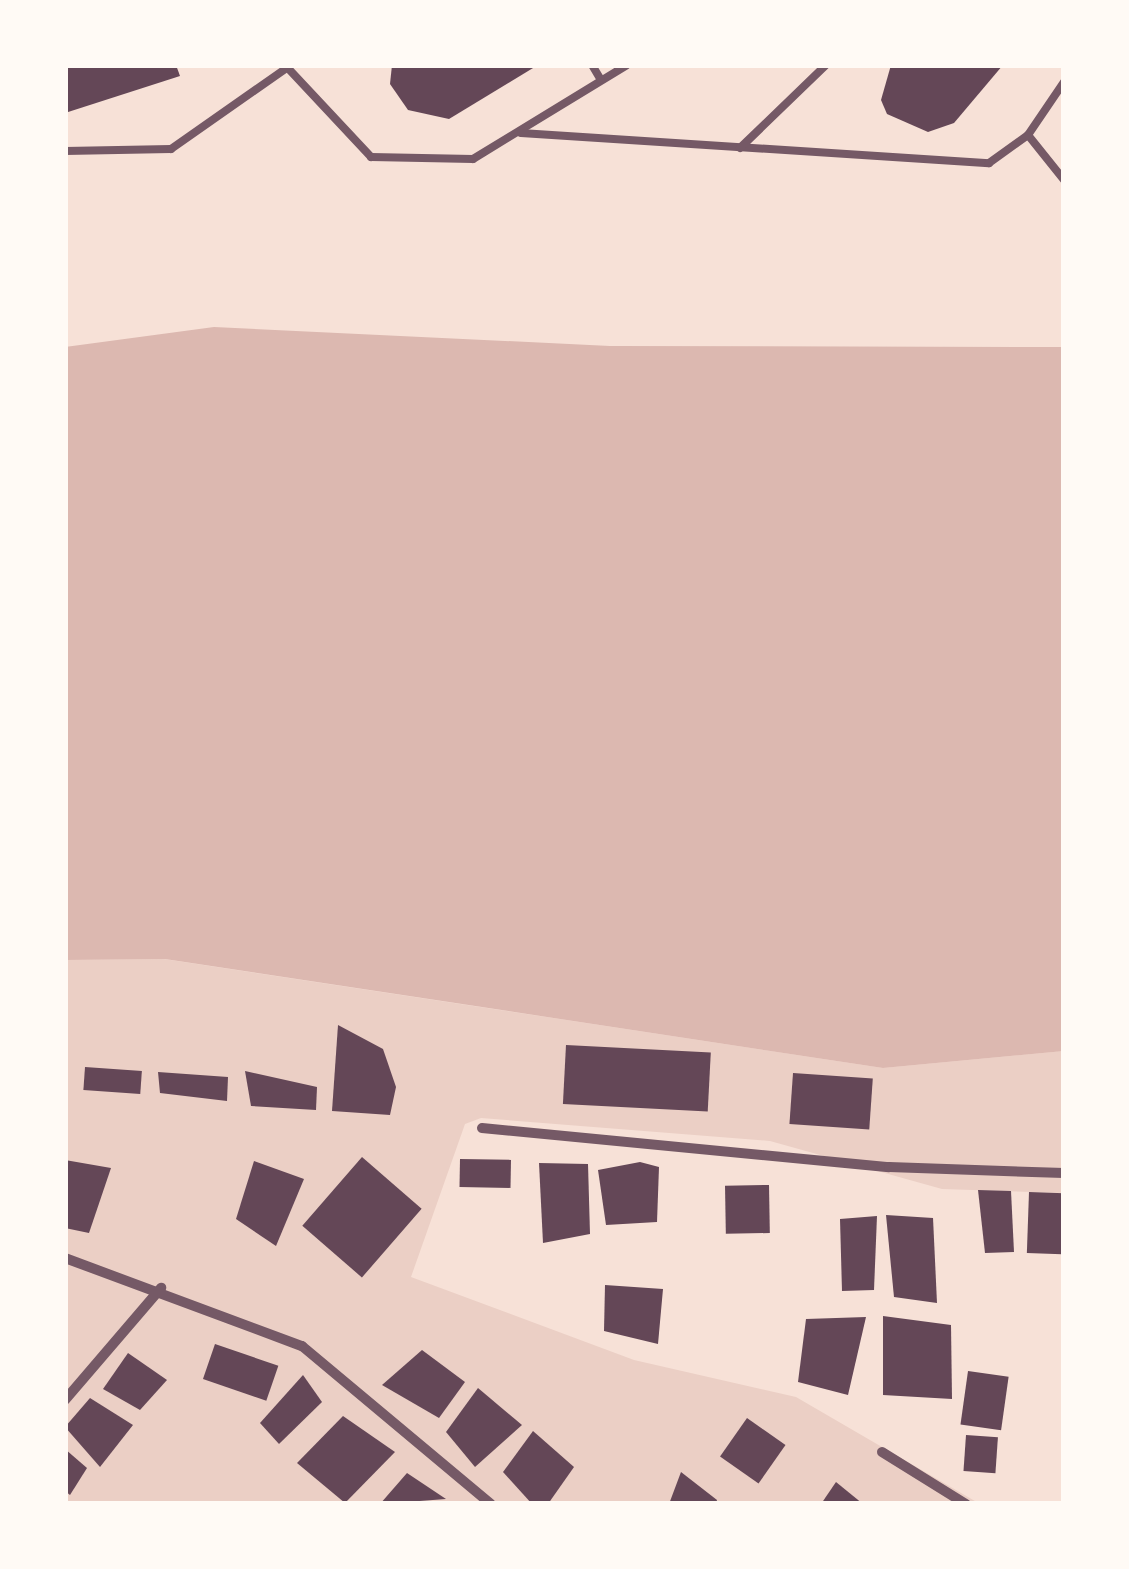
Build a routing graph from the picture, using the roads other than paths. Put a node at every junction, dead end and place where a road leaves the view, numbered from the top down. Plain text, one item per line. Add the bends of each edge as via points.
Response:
1 (592, 65) edge
2 (627, 65) edge
3 (826, 65) edge
4 (289, 66) edge
5 (600, 80) junction
6 (1064, 82) edge
7 (521, 133) junction
8 (1028, 136) junction
9 (740, 148) junction
10 (65, 151) edge
11 (1064, 180) edge
12 (482, 1128) dead end
13 (1064, 1173) edge
14 (65, 1258) edge
15 (161, 1288) junction
16 (65, 1400) edge
17 (882, 1452) dead end
18 (491, 1504) edge
19 (966, 1504) edge

1 - 5 lane
2 - 5 lane
3 - 9 lane
4 - 7 lane via 370,157 473,159
4 - 10 lane via 171,149
5 - 7 lane
6 - 8 lane
7 - 9 lane
8 - 9 lane via 989,164
8 - 11 lane
12 - 13 street via 889,1167
14 - 15 street
15 - 16 street
15 - 18 street via 302,1346
17 - 19 street

